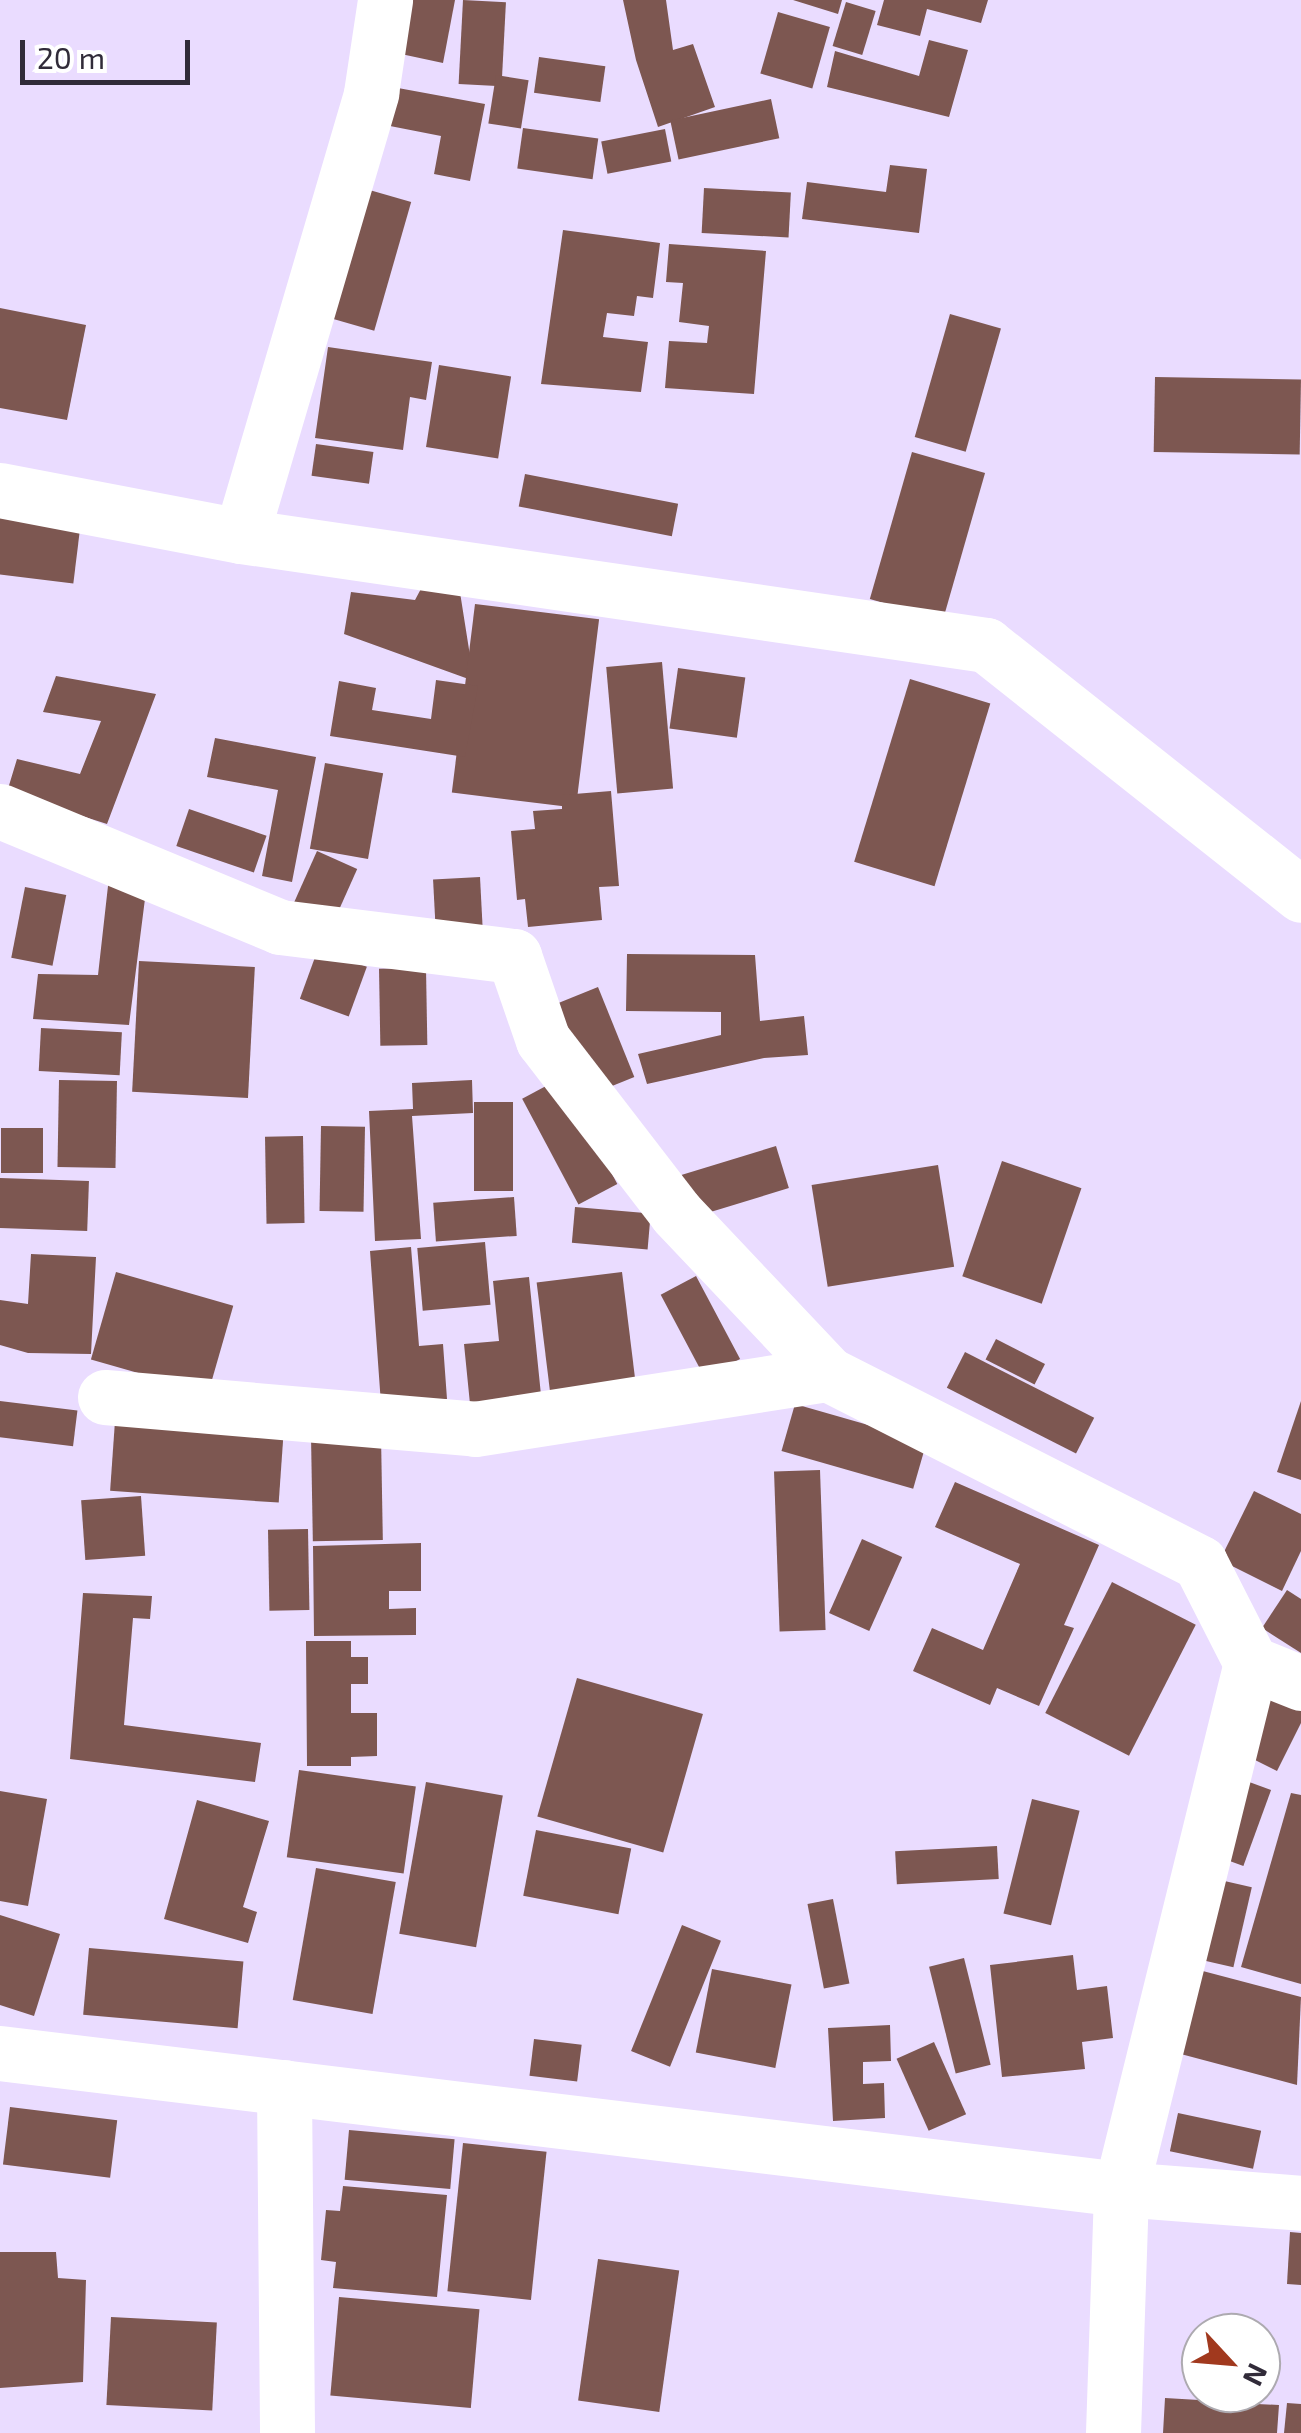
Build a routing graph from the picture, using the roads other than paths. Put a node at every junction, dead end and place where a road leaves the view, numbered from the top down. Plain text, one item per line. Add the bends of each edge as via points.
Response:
1 (385, 0) edge
2 (0, 490) edge
3 (240, 536) junction
4 (0, 811) edge
5 (1301, 895) edge
6 (828, 1374) junction
7 (106, 1396) dead end
8 (1251, 1663) junction
9 (1301, 1682) edge
10 (0, 2054) edge
11 (284, 2087) junction
12 (1122, 2189) junction
13 (1301, 2203) edge
14 (287, 2433) edge
15 (1114, 2433) edge

1 - 3 street via 371,94
2 - 3 street
3 - 5 street via 986,646
4 - 6 street via 280,928 514,956 543,1040 676,1213
6 - 7 street via 475,1429
6 - 8 street via 1200,1563
8 - 9 street
8 - 12 street
10 - 11 street
11 - 12 street
11 - 14 street
12 - 13 street
12 - 15 street

